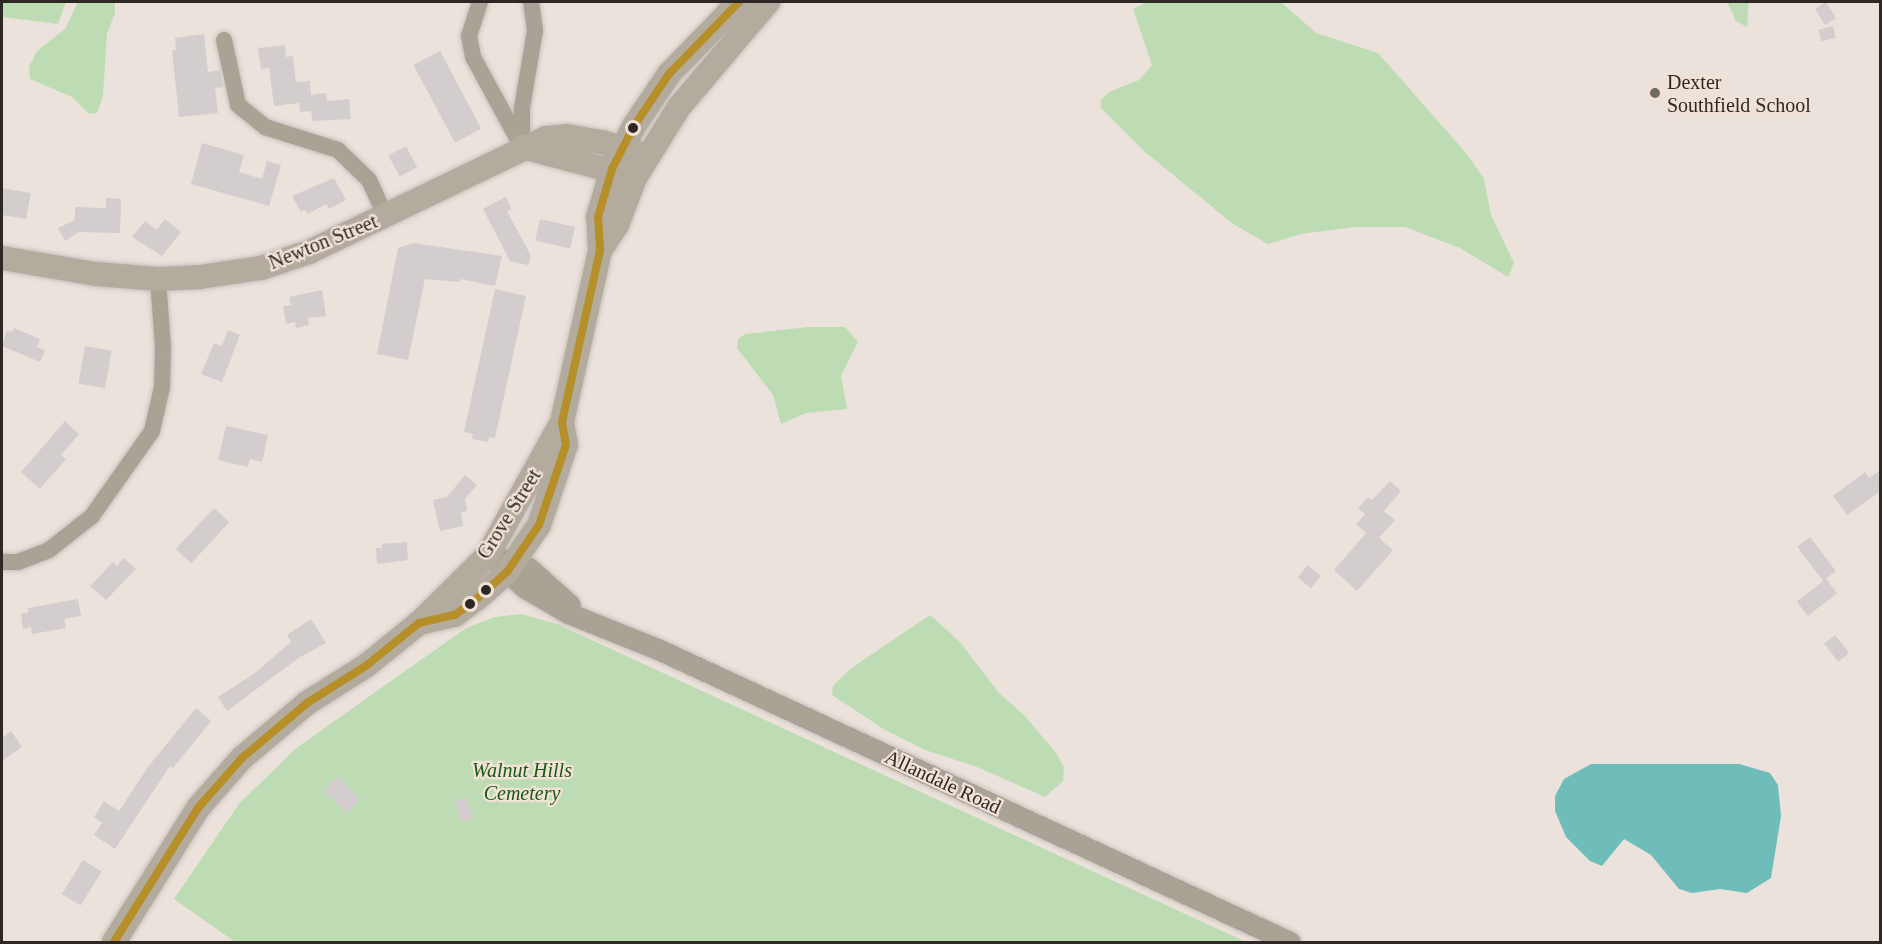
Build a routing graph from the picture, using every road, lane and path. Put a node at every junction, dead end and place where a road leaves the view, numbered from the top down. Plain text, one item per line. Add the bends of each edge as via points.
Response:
1 (480, 2) edge
2 (531, 2) edge
3 (739, 2) edge
4 (768, 2) edge
5 (224, 40) dead end
6 (622, 146) junction
7 (522, 147) junction
8 (647, 156) junction
9 (612, 169) junction
10 (635, 178) junction
11 (386, 217) junction
12 (600, 251) junction
13 (2, 258) edge
14 (158, 279) junction
15 (562, 422) junction
16 (488, 555) junction
17 (2, 562) edge
18 (511, 567) junction
19 (419, 623) junction
20 (114, 942) edge
21 (1290, 942) edge

1 - 7 street via 469,36 472,57
2 - 7 street via 535,30 522,108
3 - 6 main road via 669,74
4 - 8 main road via 696,84
5 - 11 street via 238,105 265,127 338,150 369,180
6 - 7 main road, Newton Street via 567,136 546,138
6 - 8 main road, Newton Street
6 - 9 main road
7 - 9 main road
7 - 11 main road, Newton Street
8 - 10 main road
9 - 10 main road
9 - 12 main road, Grove Street via 598,217
10 - 12 main road, Grove Street via 617,225
11 - 14 main road, Newton Street via 309,252 261,267
12 - 15 main road, Grove Street
13 - 14 main road, Newton Street via 96,274
14 - 17 street via 162,387 152,431 92,516 50,550 18,562
15 - 16 main road, Grove Street
15 - 18 main road, Grove Street via 566,445 550,498 539,525
16 - 18 street, Allandale Road
16 - 19 main road, Grove Street
18 - 19 main road, Grove Street via 455,615
18 - 21 street, Allandale Road via 542,599
19 - 20 main road, Grove Street via 367,664 307,703 242,758 198,808

